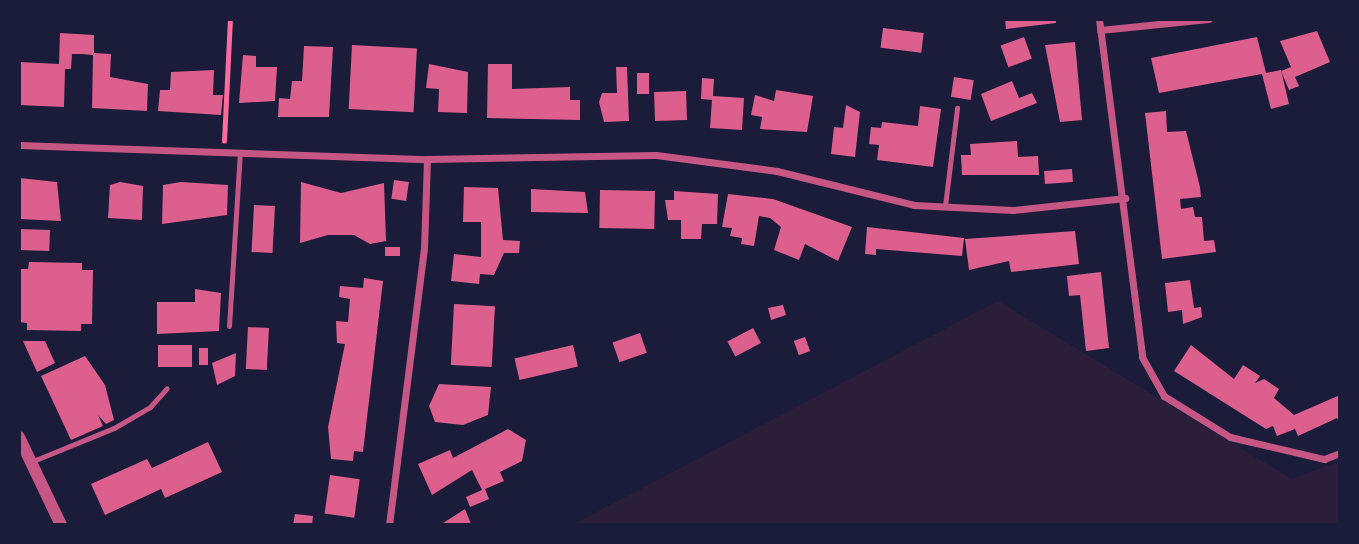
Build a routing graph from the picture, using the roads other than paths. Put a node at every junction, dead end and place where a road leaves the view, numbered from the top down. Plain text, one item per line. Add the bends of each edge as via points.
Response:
1 (1099, 19) edge
2 (1208, 19) edge
3 (1100, 30) junction
4 (957, 108) dead end
5 (19, 145) edge
6 (240, 152) junction
7 (427, 159) junction
8 (1125, 198) junction
9 (945, 206) junction
10 (229, 326) dead end
11 (167, 388) dead end
12 (19, 437) edge
13 (1340, 453) edge
14 (30, 462) junction
15 (61, 525) edge
16 (388, 525) edge

1 - 3 street
2 - 3 street
3 - 8 street
4 - 9 lane
5 - 6 street
6 - 7 street
6 - 10 lane
7 - 9 street via 656,155 777,171 914,205
7 - 16 street via 424,249
8 - 9 street via 1013,209
8 - 13 street via 1142,357 1164,396 1230,437 1324,460
11 - 14 lane via 150,407 114,428
12 - 14 street
14 - 15 street

